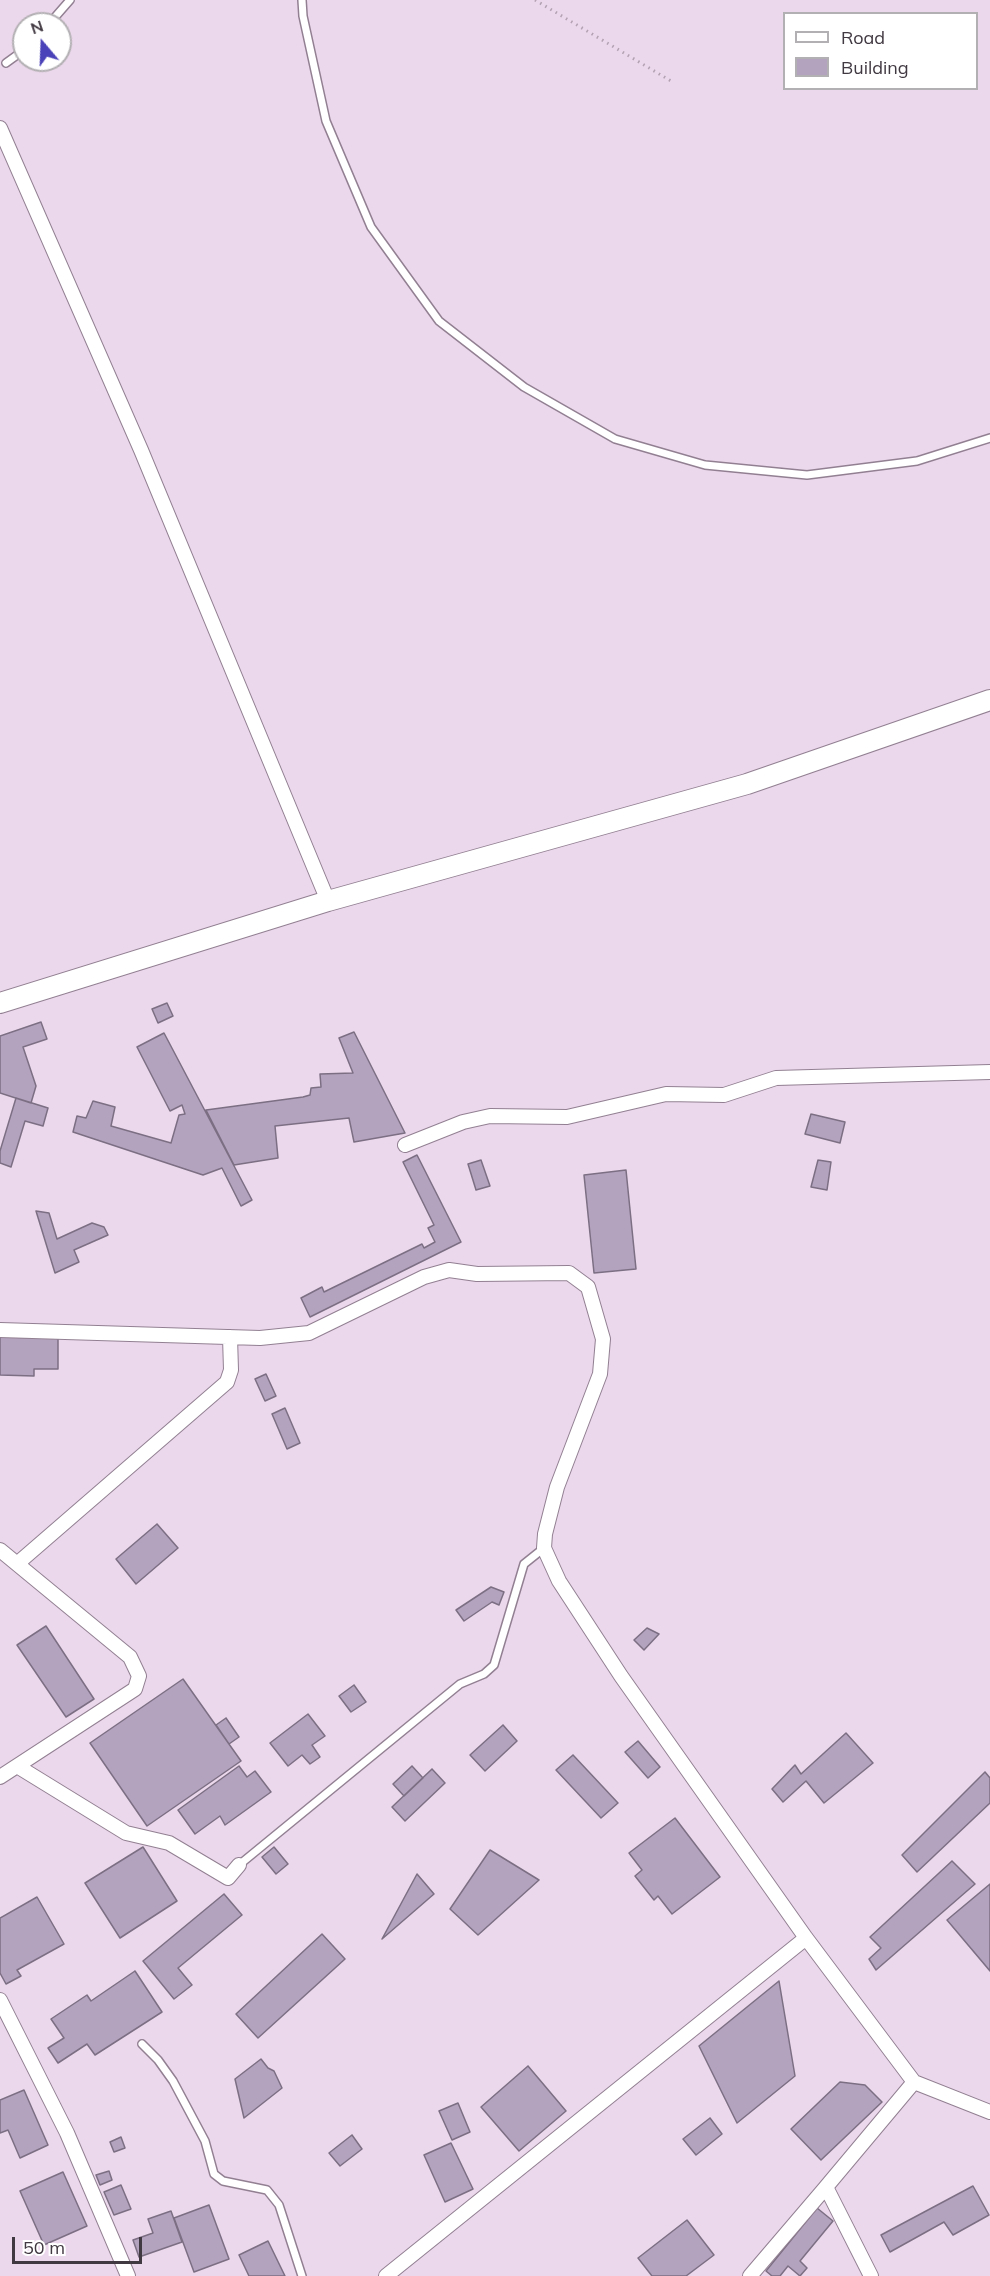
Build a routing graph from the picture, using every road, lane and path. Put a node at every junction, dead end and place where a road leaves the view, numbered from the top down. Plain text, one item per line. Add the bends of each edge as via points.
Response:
1 (70, 0) edge
2 (302, 0) edge
3 (535, 0) edge
4 (60, 12) edge
5 (12, 59) edge
6 (6, 63) dead end
7 (671, 81) dead end
8 (0, 128) edge
9 (990, 438) edge
10 (990, 700) edge
11 (328, 902) junction
12 (0, 1004) edge
13 (990, 1071) edge
14 (405, 1144) dead end
15 (0, 1330) edge
16 (230, 1337) junction
17 (544, 1548) junction
18 (0, 1550) edge
19 (18, 1563) junction
20 (17, 1766) junction
21 (0, 1777) edge
22 (239, 1866) joint
23 (806, 1938) junction
24 (0, 2000) edge
25 (142, 2044) dead end
26 (914, 2082) junction
27 (990, 2112) edge
28 (826, 2187) junction
29 (128, 2276) edge
30 (302, 2276) edge
31 (386, 2276) edge
32 (750, 2276) edge
33 (871, 2276) edge

1 - 4 lane
2 - 9 lane via 326,121 371,227 439,321 524,387 615,439 705,465 807,475 917,460
3 - 7 path
5 - 6 lane
8 - 11 street via 141,450
10 - 11 main road via 747,784
11 - 12 main road
13 - 14 street via 776,1078 724,1095 666,1094 567,1117 490,1116
15 - 16 street
16 - 17 street via 309,1333 424,1277 448,1270 477,1274 569,1273 588,1287 594,1303 603,1339 600,1374 557,1487
16 - 19 street via 231,1370 227,1382
17 - 22 lane via 524,1564 494,1665 460,1684
17 - 23 street via 559,1581 621,1676
18 - 19 street
19 - 20 street via 130,1657 139,1676 135,1689
20 - 21 street
20 - 22 street via 126,1833 169,1843 228,1878
23 - 26 street
23 - 31 street
24 - 29 street via 68,2133
25 - 30 lane via 173,2081 205,2142 214,2174 223,2181 267,2190 279,2205
26 - 27 street
26 - 28 street
28 - 32 street
28 - 33 street

